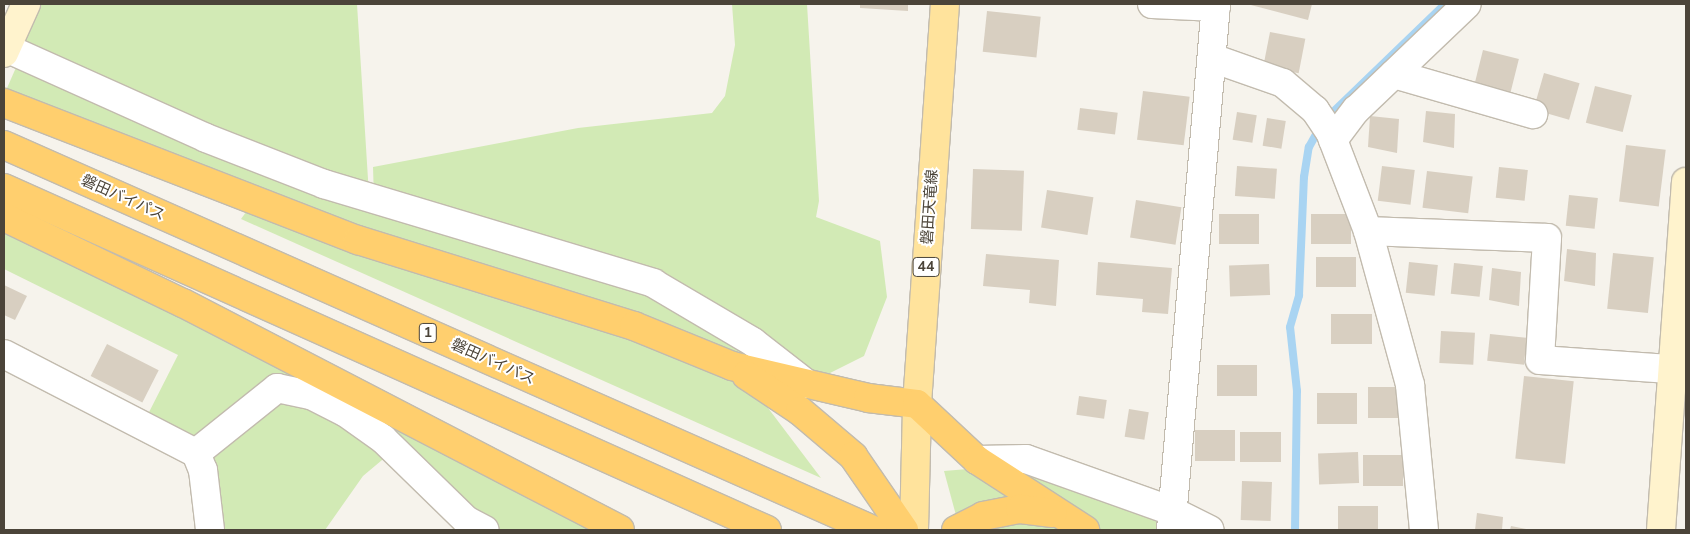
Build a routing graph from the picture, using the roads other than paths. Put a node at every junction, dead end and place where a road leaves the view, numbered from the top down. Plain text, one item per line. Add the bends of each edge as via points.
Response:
1 (26, 4) edge
2 (945, 4) edge
3 (1152, 4) edge
4 (1467, 4) edge
5 (1216, 6) edge
6 (6, 43) edge
7 (1212, 58) junction
8 (1394, 74) junction
9 (4, 104) edge
10 (1534, 114) dead end
11 (1326, 127) junction
12 (4, 145) edge
13 (1686, 182) edge
14 (4, 188) edge
15 (4, 217) edge
16 (1683, 223) edge
17 (1368, 231) junction
18 (4, 354) edge
19 (732, 366) junction
20 (1670, 369) junction
21 (807, 384) junction
22 (916, 404) junction
23 (196, 453) junction
24 (977, 460) junction
25 (1055, 514) junction
26 (1171, 521) edge
27 (862, 526) edge
28 (478, 528) edge
29 (210, 530) edge
30 (620, 530) edge
31 (767, 530) edge
32 (904, 530) edge
33 (914, 530) edge
34 (956, 530) edge
35 (1085, 530) edge
36 (1210, 530) edge
37 (1424, 530) edge
38 (1661, 530) edge

1 - 6 street
2 - 22 main road, 磐田天竜線 / 44
3 - 5 street
4 - 8 street
5 - 7 street
6 - 21 street via 324,184 653,283 752,342
7 - 11 street via 1283,83
7 - 26 street
8 - 10 street
8 - 11 street
9 - 19 highway via 358,240 634,326
11 - 17 street
12 - 27 highway, 磐田バイパス / 1
13 - 16 street
14 - 31 highway
15 - 30 highway via 200,312
16 - 20 street
17 - 20 street via 1547,238 1540,360
17 - 37 street via 1410,385
18 - 23 street
19 - 21 highway
19 - 32 highway via 800,411 853,456
20 - 38 street
21 - 22 highway
22 - 24 highway
22 - 33 main road, 磐田天竜線 / 44
23 - 28 street via 277,388 311,395 383,438
23 - 29 street via 203,470
24 - 25 highway
24 - 26 street via 1026,459
25 - 34 highway via 1020,509 983,516
25 - 35 highway
26 - 36 street

